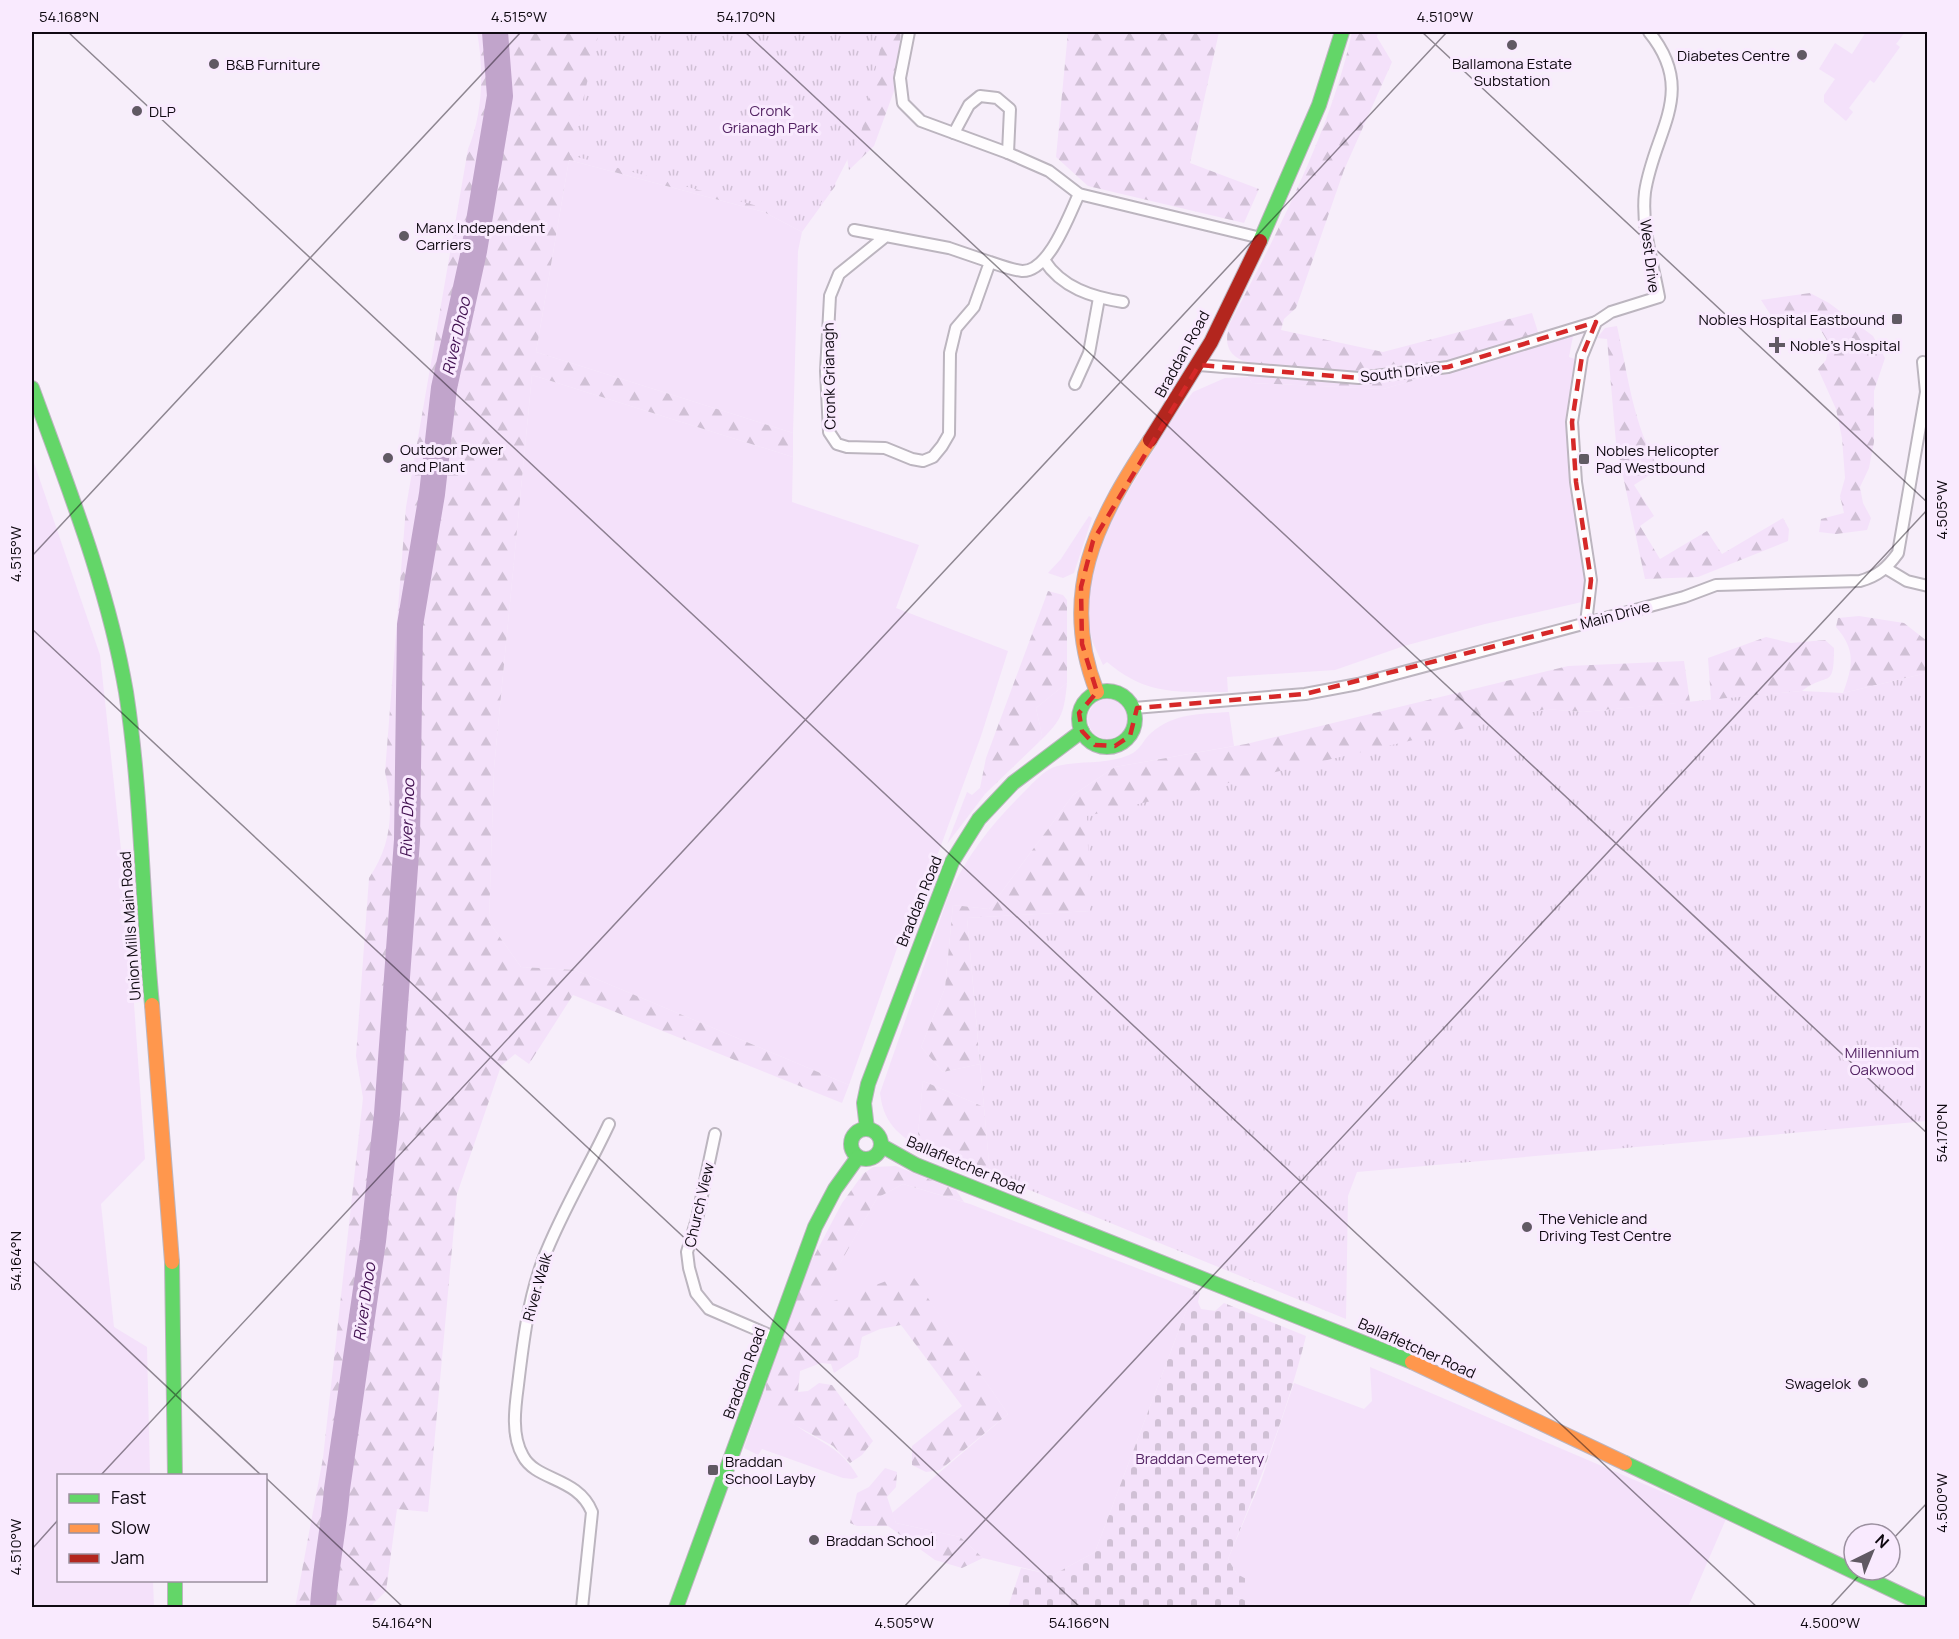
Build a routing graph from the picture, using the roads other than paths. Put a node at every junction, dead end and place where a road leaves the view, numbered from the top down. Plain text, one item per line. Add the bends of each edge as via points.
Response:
1 (909, 32) edge
2 (1342, 32) edge
3 (1649, 32) edge
4 (954, 133) junction
5 (1008, 153) junction
6 (1079, 194) junction
7 (854, 230) dead end
8 (886, 236) junction
9 (1261, 238) junction
10 (1044, 260) junction
11 (990, 262) junction
12 (1099, 298) junction
13 (1123, 302) dead end
14 (1596, 322) junction
15 (1923, 363) dead end
16 (1199, 364) junction
17 (1075, 384) dead end
18 (32, 388) edge
19 (1887, 568) junction
20 (1928, 586) edge
21 (1586, 623) junction
22 (1097, 692) junction
23 (1134, 708) junction
24 (1082, 731) junction
25 (609, 1124) dead end
26 (867, 1129) junction
27 (715, 1134) dead end
28 (882, 1146) junction
29 (858, 1157) junction
30 (774, 1337) junction
31 (175, 1474) edge
32 (175, 1582) edge
33 (1928, 1607) edge
34 (175, 1608) edge
35 (582, 1608) edge
36 (676, 1608) edge

1 - 4 street via 900,78 903,103 921,121
2 - 9 main road, Braddan Road via 1331,77
3 - 14 street, West Drive via 1658,43 1673,84 1672,104 1646,192 1644,213 1659,297 1611,312
4 - 5 street
4 - 5 street via 969,105 980,96 997,98 1010,109
5 - 6 street via 1049,171
6 - 9 street
6 - 10 street
7 - 8 street
8 - 11 street via 950,248
8 - 11 street, Cronk Grianagh via 839,274 830,296 826,371 829,432 837,444 847,447 885,448 923,461 933,457 942,446 949,434 950,353 956,328 974,307
9 - 16 main road, Braddan Road
10 - 11 street via 1023,271
10 - 12 street via 1062,281
12 - 13 street
12 - 17 street via 1089,353
14 - 16 street, South Drive via 1448,367 1359,378
14 - 21 street via 1581,356 1572,422 1576,482 1592,580
15 - 19 street via 1926,392 1903,534 1898,553
16 - 22 main road, Braddan Road via 1108,508 1093,541 1081,587 1081,620 1082,644
18 - 31 main road, Union Mills Main Road via 100,588 127,702 171,1238
19 - 20 street via 1907,581
19 - 21 street, Main Drive via 1860,581 1716,585
21 - 23 street, Main Drive via 1358,684 1305,694
22 - 23 main road via 1123,694
22 - 24 main road via 1083,704 1079,722
23 - 24 main road via 1135,727 1123,742 1105,747 1095,745
24 - 26 main road, Braddan Road via 1013,783 979,819 952,862 868,1084 864,1103
25 - 35 street, River Walk via 542,1262 527,1317 515,1405 516,1440 524,1464 577,1491 592,1512
26 - 28 main road via 878,1134
26 - 29 main road via 857,1131 851,1139
27 - 30 street, Church View via 698,1219 687,1252 696,1293 709,1309
28 - 29 main road via 872,1159
28 - 33 main road, Ballafletcher Road via 916,1165 1419,1365
29 - 30 main road, Braddan Road via 815,1227
30 - 36 main road, Braddan Road
32 - 34 main road

